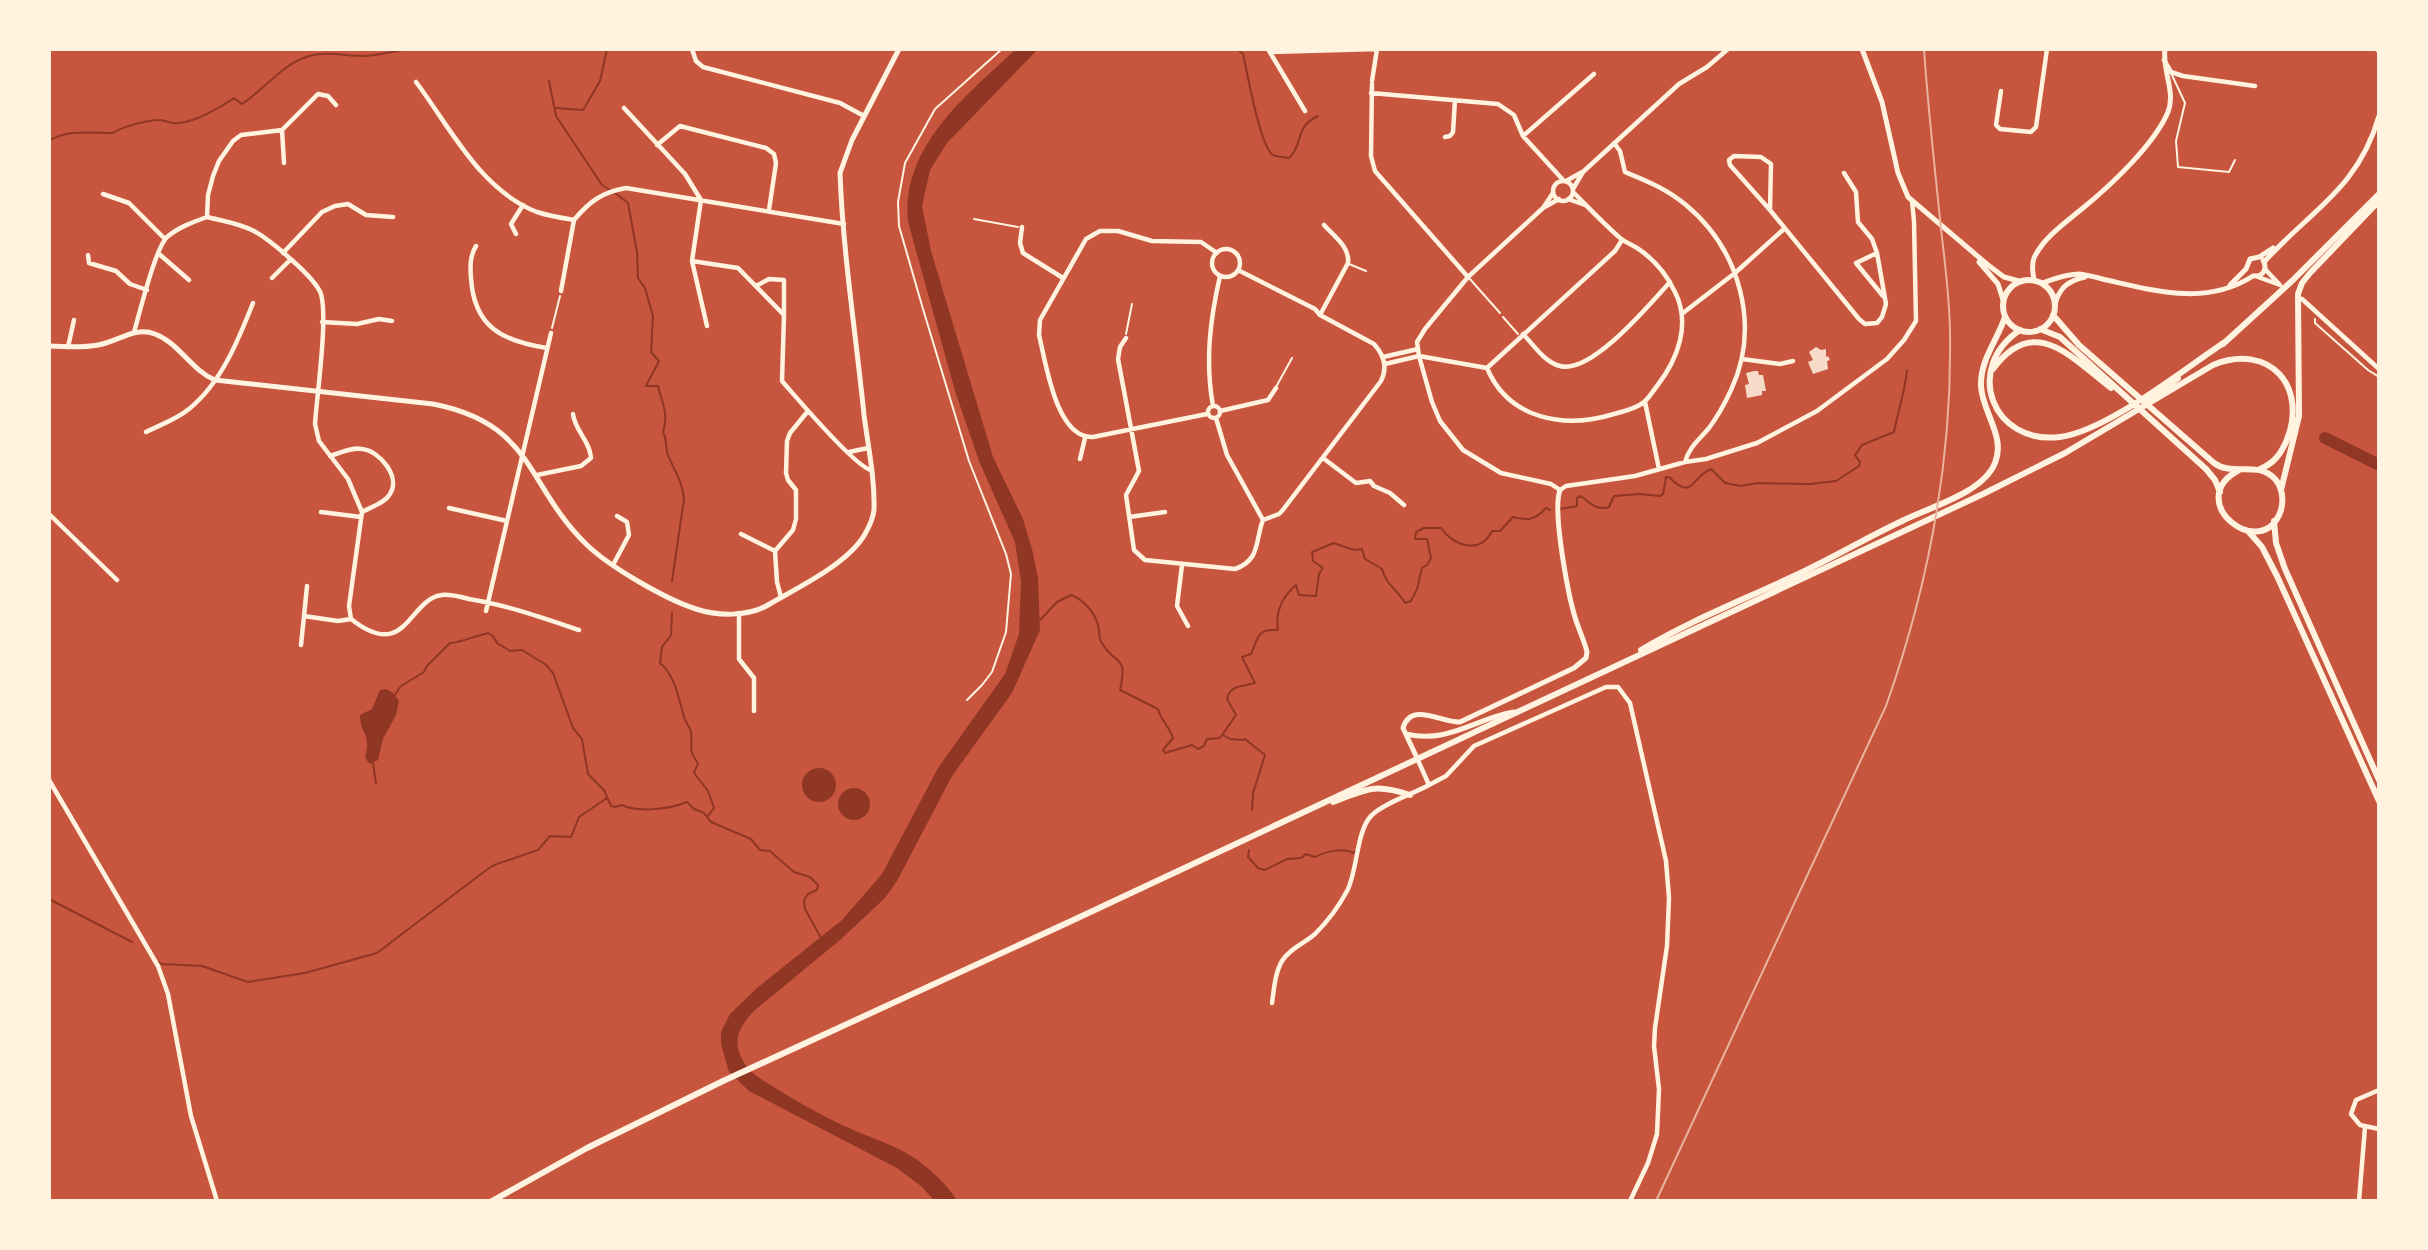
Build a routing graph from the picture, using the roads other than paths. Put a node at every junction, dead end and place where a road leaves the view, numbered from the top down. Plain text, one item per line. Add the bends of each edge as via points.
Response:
1 (692, 49) edge
2 (899, 49) edge
3 (1377, 49) edge
4 (1728, 49) edge
5 (1862, 49) edge
6 (2047, 49) edge
7 (2165, 49) edge
8 (1269, 50) edge
9 (2164, 60) junction
10 (2171, 72) junction
11 (1594, 74) dead end
12 (415, 82) dead end
13 (2255, 86) dead end
14 (2001, 91) dead end
15 (1371, 93) junction
16 (1455, 100) junction
17 (335, 105) dead end
18 (624, 108) dead end
19 (1305, 111) dead end
20 (864, 116) junction
21 (2379, 116) edge
22 (282, 130) junction
23 (1523, 136) junction
24 (1445, 137) dead end
25 (1614, 144) junction
26 (657, 145) junction
27 (2235, 160) dead end
28 (284, 163) dead end
29 (1549, 165) junction
30 (1584, 172) junction
31 (1844, 173) dead end
32 (1565, 181) junction
33 (1555, 185) junction
34 (1573, 191) junction
35 (1553, 193) junction
36 (103, 194) dead end
37 (2379, 194) edge
38 (1567, 199) junction
39 (701, 200) junction
40 (1559, 200) junction
41 (1912, 201) junction
42 (2379, 201) edge
43 (523, 205) junction
44 (1586, 205) junction
45 (1543, 208) junction
46 (769, 210) junction
47 (1770, 210) junction
48 (1925, 213) junction
49 (207, 217) junction
50 (393, 217) dead end
51 (575, 220) junction
52 (1914, 221) junction
53 (844, 224) junction
54 (1324, 225) dead end
55 (1022, 227) road end
56 (1784, 229) junction
57 (516, 233) dead end
58 (165, 239) junction
59 (1622, 240) junction
60 (476, 246) dead end
61 (1965, 247) junction
62 (158, 253) junction
63 (283, 253) junction
64 (1217, 253) junction
65 (1877, 253) junction
66 (88, 255) dead end
67 (2261, 259) junction
68 (290, 260) junction
69 (692, 261) junction
70 (1348, 263) junction
71 (2246, 269) junction
72 (2265, 269) junction
73 (1238, 270) junction
74 (1366, 271) dead end
75 (1735, 273) junction
76 (1220, 276) junction
77 (2088, 276) junction
78 (2255, 276) junction
79 (1468, 277) junction
80 (272, 278) dead end
81 (1063, 278) junction
82 (2034, 279) junction
83 (189, 280) dead end
84 (2019, 281) junction
85 (1670, 282) junction
86 (2042, 282) junction
87 (756, 286) junction
88 (2228, 288) junction
89 (147, 290) junction
90 (561, 291) road end
91 (1884, 296) junction
92 (2302, 299) dead end
93 (2003, 300) junction
94 (253, 303) dead end
95 (2055, 304) junction
96 (1500, 313) road end
97 (1683, 313) junction
98 (783, 314) junction
99 (1320, 315) junction
100 (2053, 315) junction
101 (2005, 317) junction
102 (74, 320) dead end
103 (392, 321) dead end
104 (323, 322) junction
105 (707, 326) dead end
106 (2040, 329) junction
107 (2020, 330) junction
108 (134, 332) junction
109 (551, 333) road end
110 (1522, 335) junction
111 (1126, 338) road end
112 (49, 346) edge
113 (68, 347) junction
114 (547, 348) junction
115 (1418, 349) junction
116 (1419, 356) junction
117 (1383, 357) junction
118 (1292, 358) dead end
119 (1742, 359) junction
120 (1793, 361) dead end
121 (1384, 364) junction
122 (1487, 368) junction
123 (2379, 369) edge
124 (1991, 372) junction
125 (215, 380) junction
126 (1276, 388) joint
127 (317, 391) junction
128 (2159, 392) junction
129 (2124, 395) junction
130 (1645, 402) junction
131 (1213, 406) junction
132 (808, 411) junction
133 (1220, 411) junction
134 (573, 414) dead end
135 (1207, 414) junction
136 (2121, 416) junction
137 (1216, 418) junction
138 (1131, 430) junction
139 (146, 432) dead end
140 (1085, 438) junction
141 (868, 448) junction
142 (849, 452) junction
143 (523, 454) junction
144 (330, 456) junction
145 (1323, 458) junction
146 (1080, 459) dead end
147 (1685, 462) junction
148 (1659, 469) junction
149 (2260, 469) junction
150 (871, 470) junction
151 (2239, 470) junction
152 (537, 475) junction
153 (1560, 490) junction
154 (2220, 492) junction
155 (2281, 492) junction
156 (1404, 505) dead end
157 (449, 508) dead end
158 (321, 512) dead end
159 (1165, 512) dead end
160 (49, 514) edge
161 (362, 515) junction
162 (617, 516) dead end
163 (1129, 517) junction
164 (1263, 520) junction
165 (507, 521) junction
166 (2274, 521) junction
167 (2248, 531) junction
168 (741, 534) dead end
169 (775, 551) junction
170 (613, 565) junction
171 (1182, 565) junction
172 (117, 580) dead end
173 (307, 586) dead end
174 (781, 597) junction
175 (488, 602) junction
176 (486, 611) dead end
177 (739, 613) junction
178 (304, 616) junction
179 (351, 618) junction
180 (1188, 626) dead end
181 (579, 630) dead end
182 (301, 645) dead end
183 (1611, 668) junction
184 (1520, 710) junction
185 (754, 711) dead end
186 (1406, 734) junction
187 (1416, 758) junction
188 (49, 780) edge
189 (2379, 780) edge
190 (1429, 785) junction
191 (1410, 795) junction
192 (2379, 801) edge
193 (1308, 810) junction
194 (1272, 1003) dead end
195 (2379, 1090) edge
196 (2365, 1127) junction
197 (2379, 1129) edge
198 (217, 1201) edge
199 (492, 1201) edge
200 (1630, 1201) edge
201 (2359, 1201) edge

1 - 20 street via 703,66 840,103
2 - 20 street
3 - 8 street
3 - 15 street
4 - 25 street via 1679,84
5 - 41 street via 1882,102 1900,181
6 - 14 street via 2036,127 2031,132 1996,125
7 - 9 street
8 - 19 street
9 - 10 street
9 - 82 street via 2171,98 2163,122 2114,182 2049,238 2032,262
10 - 13 street
10 - 27 lane via 2185,103 2176,141 2178,167 2229,172
11 - 23 street
12 - 43 street via 455,140 492,182
15 - 16 street
15 - 79 street via 1375,171
16 - 23 street via 1498,104 1514,115
16 - 24 street via 1453,132
17 - 22 street via 328,96 318,94
18 - 26 street
20 - 53 street via 840,173
21 - 67 street via 2364,155 2344,184
22 - 28 street
22 - 49 street via 241,135 233,141 213,176
23 - 29 street
25 - 30 street
25 - 75 street via 1625,172 1663,189 1700,218
26 - 39 street via 685,174
26 - 46 street via 680,126 766,148 776,163
29 - 32 street
29 - 33 street
30 - 32 street
30 - 34 street
31 - 65 street via 1856,192 1858,222
32 - 33 street
32 - 34 street
33 - 35 street
34 - 38 street
34 - 44 street
35 - 40 street
35 - 45 street
36 - 58 street via 129,203
37 - 128 main road via 2225,342
38 - 40 street
38 - 44 street
39 - 46 street
39 - 51 street via 625,188 587,204
39 - 69 street
40 - 45 street
41 - 48 street
41 - 52 street
42 - 155 main road via 2310,273 2298,294 2299,416
43 - 51 street
43 - 57 street via 511,224
44 - 59 street
45 - 79 street
46 - 53 street
47 - 47 street via 1730,165 1734,156 1761,157 1771,164
47 - 56 street
48 - 52 street
48 - 61 street
49 - 58 street
49 - 63 street via 256,232
50 - 63 street via 366,215 348,204 335,206 322,212
51 - 90 street
52 - 147 street via 1916,321 1887,359 1817,411 1773,436
53 - 141 street
54 - 70 street via 1347,250
55 - 81 street via 1023,253
56 - 75 street
56 - 91 street via 1864,324 1872,325 1882,317
58 - 62 street
59 - 85 street via 1653,260
59 - 110 street
60 - 114 street via 470,266 478,311 500,335 519,344
61 - 84 street via 2004,276
61 - 93 street via 1998,284
62 - 83 street
62 - 89 street
63 - 68 street
64 - 73 street via 1236,254
64 - 76 street via 1212,263
64 - 81 street via 1201,242 1152,241 1100,231 1086,240
65 - 91 street
65 - 91 street via 1856,263
66 - 89 street via 89,263 116,271 130,284
67 - 71 street via 2248,261
67 - 72 street
68 - 80 street
68 - 104 street via 309,275 321,293
69 - 87 street via 738,268
69 - 105 street
70 - 74 lane
70 - 99 street
71 - 78 street
71 - 88 street
72 - 78 street
72 - 78 street via 2280,285
73 - 76 street
73 - 99 street
75 - 97 street
75 - 119 street via 1746,320
76 - 131 street via 1209,332
77 - 86 street
77 - 88 street via 2173,294
77 - 95 street via 2065,285
78 - 88 street
79 - 96 lane
79 - 115 street via 1421,334
81 - 140 street via 1040,320 1039,335 1062,413 1072,430
82 - 84 main road
82 - 86 main road
84 - 93 main road
85 - 97 street
85 - 110 street via 1620,335 1577,365 1552,364
86 - 95 main road
87 - 98 street
87 - 98 street via 769,279 784,280
89 - 108 street
92 - 123 street
93 - 101 main road
94 - 125 street
95 - 100 main road
97 - 130 street via 1676,356
98 - 132 street via 782,381
99 - 117 street via 1374,344
100 - 106 main road
100 - 151 main road via 2079,345 2214,463
101 - 107 main road
101 - 183 main road via 1982,377 1998,446 1986,478 1810,569 1657,640
102 - 113 street
103 - 104 street
104 - 127 street
106 - 107 main road
106 - 129 main road via 2060,337
107 - 124 main road via 2002,345
108 - 113 street via 97,346
108 - 125 street via 161,337
109 - 114 street
110 - 122 street
111 - 138 street via 1118,359
112 - 113 street
114 - 143 street
115 - 116 street
115 - 117 street
116 - 121 street
116 - 122 street
116 - 153 street via 1440,421 1463,450 1501,473
117 - 121 street
118 - 126 lane
119 - 120 street
119 - 147 street via 1725,403
121 - 145 street via 1381,381
122 - 130 street via 1508,399 1549,419 1597,419
124 - 129 main road via 2013,347 2043,342 2065,352
124 - 136 main road via 1994,407 2004,420 2025,433 2066,436
125 - 127 street
125 - 139 street via 187,411
126 - 133 street via 1268,400
127 - 143 street via 465,412 497,429
127 - 144 street via 316,433
128 - 136 main road
128 - 149 main road via 2226,360 2241,359 2276,370 2293,400 2292,425 2278,457
129 - 154 main road via 2206,469
130 - 148 street
131 - 133 street
131 - 135 street
132 - 142 street
132 - 169 street via 787,441 786,473 796,490 796,520
133 - 137 street
134 - 152 street via 591,458 581,466
135 - 137 street
135 - 138 street
136 - 183 main road via 2065,453 1983,494
137 - 164 street via 1227,455
138 - 140 street
138 - 163 street via 1139,471 1126,495
140 - 146 street
141 - 142 street
141 - 150 street
142 - 150 street
143 - 152 street
143 - 165 street
144 - 161 street via 348,479
144 - 161 street via 367,449 380,457 391,473 391,493
145 - 156 street via 1356,482 1370,481
145 - 164 street via 1279,514
147 - 148 street
148 - 153 street
149 - 151 main road
149 - 155 main road via 2274,478
150 - 174 street via 873,514 864,535 848,554
151 - 154 main road
152 - 170 street via 573,530
153 - 186 street via 1557,502 1566,566 1586,658 1460,722 1424,713 1412,716 1404,723
154 - 167 main road via 2226,519
155 - 166 main road via 2281,507
157 - 165 street
158 - 161 street
159 - 163 street
160 - 172 street
161 - 179 street
162 - 170 street via 627,522 629,535
163 - 171 street via 1132,544 1139,556
164 - 171 street via 1257,548 1243,565 1231,570
165 - 175 street
166 - 167 main road
166 - 189 main road via 2285,569
167 - 192 main road via 2277,576
168 - 169 street
169 - 174 street
170 - 177 street via 696,610
171 - 180 street via 1177,606
173 - 178 street
174 - 177 street via 764,608
175 - 176 street
175 - 179 street via 436,596 391,633 371,630
175 - 181 street
177 - 185 street via 739,659 754,678
178 - 179 street via 338,621
178 - 182 street
183 - 184 main road
184 - 186 street via 1455,732
184 - 187 main road
186 - 187 street
187 - 190 street
187 - 193 main road
188 - 198 street via 158,967 168,994 191,1116
190 - 191 street
190 - 200 street via 1446,776 1474,747 1606,687 1618,687 1630,703 1667,861 1669,898 1668,946 1655,1037 1657,1134
191 - 193 main road via 1368,788
191 - 194 street via 1367,821 1349,889 1315,933 1281,963
193 - 199 main road via 723,1080
195 - 196 street via 2352,1105 2352,1118
196 - 197 street
196 - 201 street

